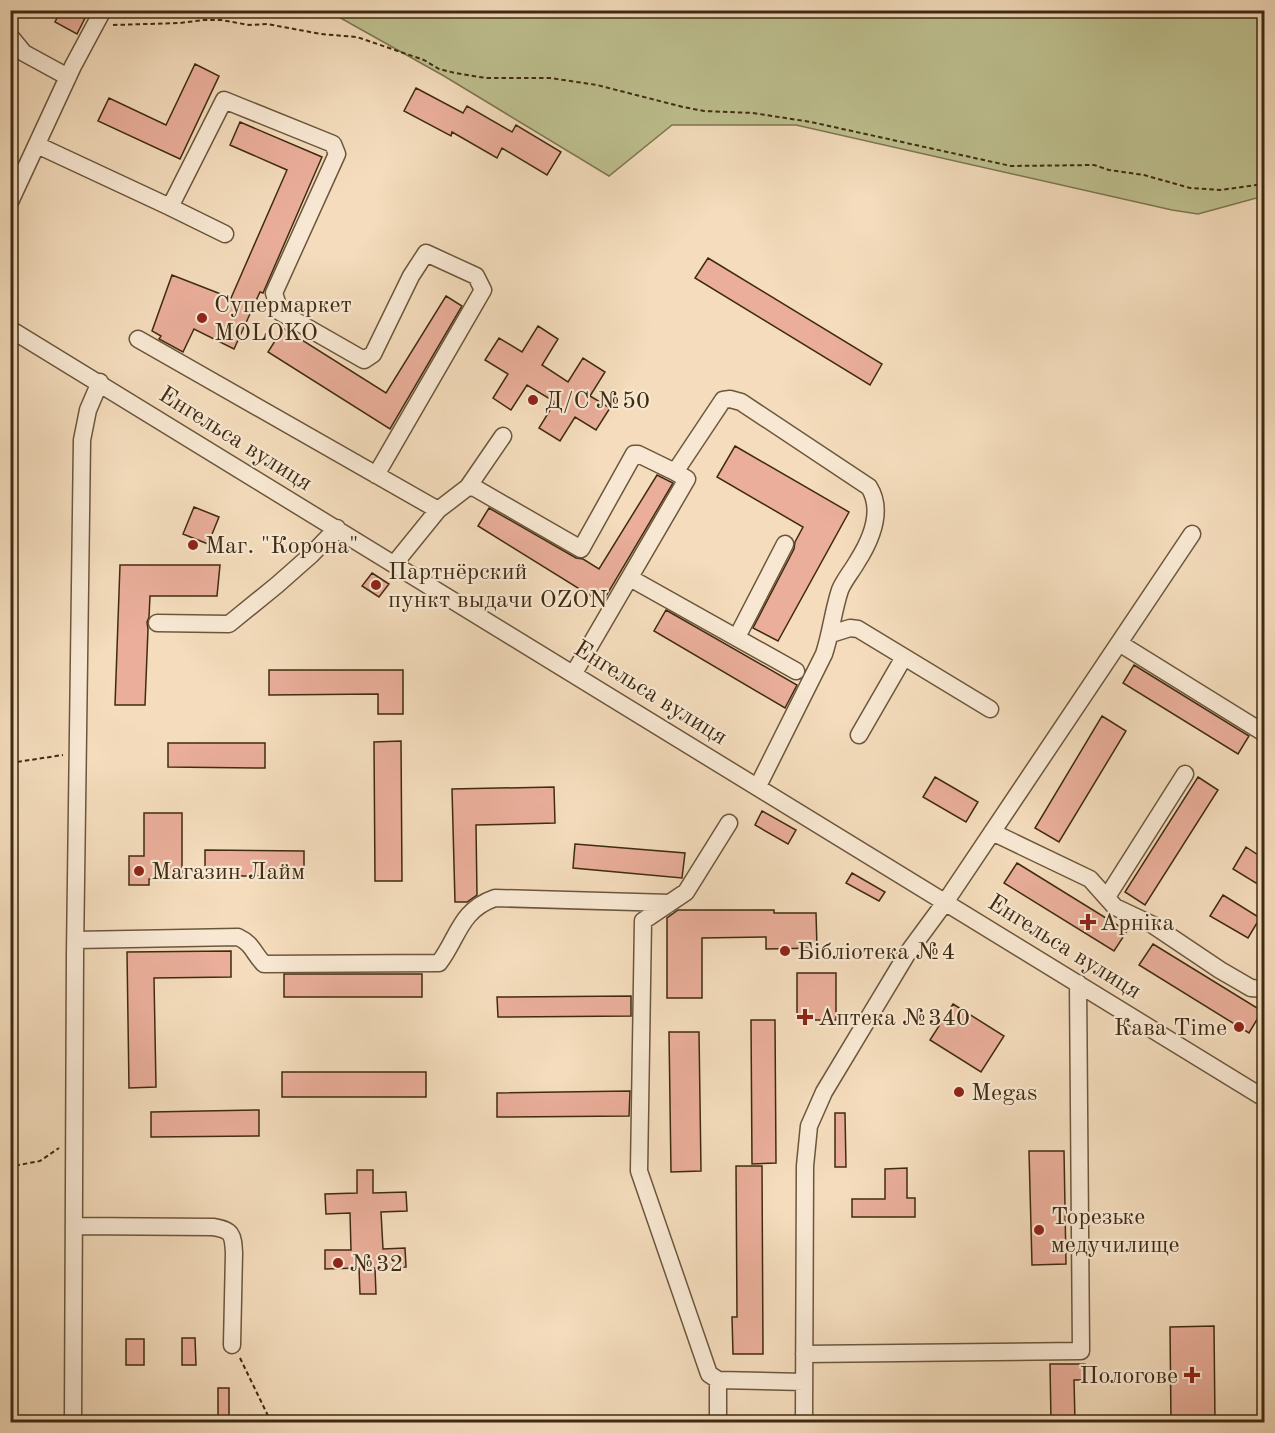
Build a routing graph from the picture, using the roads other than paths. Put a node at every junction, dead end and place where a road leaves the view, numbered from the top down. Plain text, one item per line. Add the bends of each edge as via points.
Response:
1 (103, 10) edge
2 (10, 36) edge
3 (68, 77) junction
4 (37, 146) junction
5 (10, 202) edge
6 (170, 207) junction
7 (225, 234) dead end
8 (10, 329) edge
9 (138, 339) dead end
10 (100, 382) junction
11 (503, 436) dead end
12 (675, 472) junction
13 (376, 475) junction
14 (468, 487) junction
15 (438, 510) junction
16 (337, 528) junction
17 (1192, 534) dead end
18 (785, 544) dead end
19 (395, 563) junction
20 (630, 578) junction
21 (157, 623) dead end
22 (831, 634) junction
23 (737, 637) junction
24 (1119, 643) junction
25 (904, 657) junction
26 (796, 671) dead end
27 (574, 673) junction
28 (990, 709) dead end
29 (1264, 733) edge
30 (859, 735) dead end
31 (1185, 774) dead end
32 (758, 786) junction
33 (729, 824) dead end
34 (992, 832) junction
35 (1107, 897) junction
36 (946, 901) junction
37 (670, 903) junction
38 (76, 940) junction
39 (1078, 983) junction
40 (1264, 990) edge
41 (1264, 1098) edge
42 (74, 1226) junction
43 (232, 1345) road end
44 (804, 1353) junction
45 (718, 1380) junction
46 (804, 1382) junction
47 (72, 1422) edge
48 (718, 1422) edge
49 (804, 1422) edge

1 - 3 street
2 - 3 street via 24,53
3 - 4 street
4 - 5 street
4 - 6 street
6 - 7 street
6 - 13 street via 224,100 333,144 337,154 274,293 280,312 364,360 373,354 426,253 476,276 483,290
8 - 10 street, Енгельса вулиця
9 - 13 street
10 - 16 street, Енгельса вулиця
10 - 38 street via 88,410 82,440
11 - 14 street
12 - 14 street via 634,454 581,549
12 - 20 street via 687,479
12 - 22 street via 723,400 730,399 741,402 869,487 875,497 872,533 841,587
13 - 15 street
14 - 15 street
15 - 19 street
16 - 19 street, Енгельса вулиця
16 - 21 street via 298,567 229,624
17 - 24 street
18 - 23 street
19 - 27 street, Енгельса вулиця
20 - 23 street
20 - 27 street
22 - 25 street via 858,628
22 - 32 street
23 - 26 street
24 - 29 street
24 - 34 street
25 - 28 street
25 - 30 street
27 - 32 street, Енгельса вулиця
31 - 35 street
32 - 36 street, Енгельса вулиця
33 - 37 street via 686,892
34 - 35 street via 1090,879
34 - 36 street
35 - 40 street via 1115,907 1154,925 1220,970 1251,988
36 - 39 street, Енгельса вулиця
36 - 44 street via 872,1013 824,1092 809,1126 805,1166
37 - 38 street via 495,898 463,921 439,963 264,964 249,942 238,937
37 - 45 street via 643,921 639,1171 709,1374
38 - 42 street
39 - 41 street, Енгельса вулиця
39 - 44 street via 1081,1351
42 - 43 street via 225,1229 233,1239 234,1253
42 - 47 street
44 - 46 street
45 - 46 street
45 - 48 street
46 - 49 street

